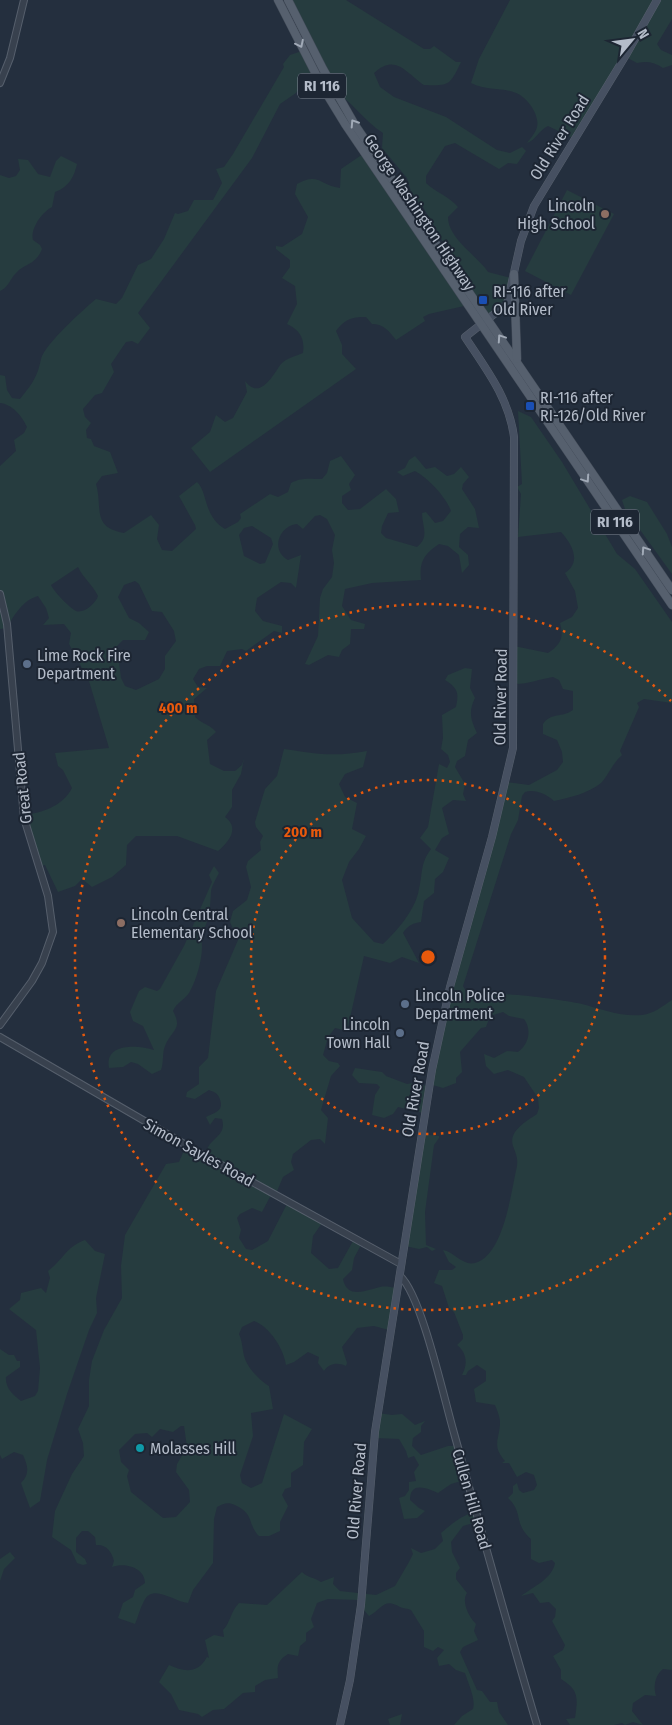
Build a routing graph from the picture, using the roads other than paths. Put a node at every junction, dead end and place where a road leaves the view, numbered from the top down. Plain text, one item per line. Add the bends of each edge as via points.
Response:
1 (24, 0) edge
2 (278, 0) edge
3 (288, 0) edge
4 (657, 0) edge
5 (0, 84) edge
6 (381, 163) junction
7 (374, 168) junction
8 (514, 274) junction
9 (489, 320) junction
10 (480, 326) junction
11 (520, 365) junction
12 (672, 590) edge
13 (0, 594) edge
14 (672, 605) edge
15 (0, 1025) edge
16 (0, 1037) edge
17 (401, 1264) junction
18 (400, 1276) junction
19 (340, 1725) edge
20 (537, 1725) edge

1 - 5 street
2 -> 7 main road, George Washington Highway / RI 116 via 323,88
6 -> 3 main road, George Washington Highway / RI 116 via 333,88
4 - 8 main road, Old River Road via 537,200 523,234
6 - 7 main road
6 - 9 main road, George Washington Highway / RI 116
7 - 10 main road, George Washington Highway / RI 116
8 - 9 main road, Old River Road via 507,304
8 - 11 main road via 516,349
9 - 10 main road, Old River Road
11 -> 9 main road, George Washington Highway / RI 116
10 -> 14 main road, George Washington Highway / RI 116
10 - 17 main road, Old River Road via 465,337 506,403 515,454 513,748 438,1037
12 -> 11 main road, George Washington Highway / RI 116
13 - 15 street, Great Road via 7,624 24,818 48,896 53,932 32,982
16 - 17 street, Simon Sayles Road via 211,1160
17 - 18 main road, Old River Road
18 - 19 main road, Old River Road via 374,1432 361,1605
18 - 20 street, Cullen Hill Road via 413,1296 434,1362

